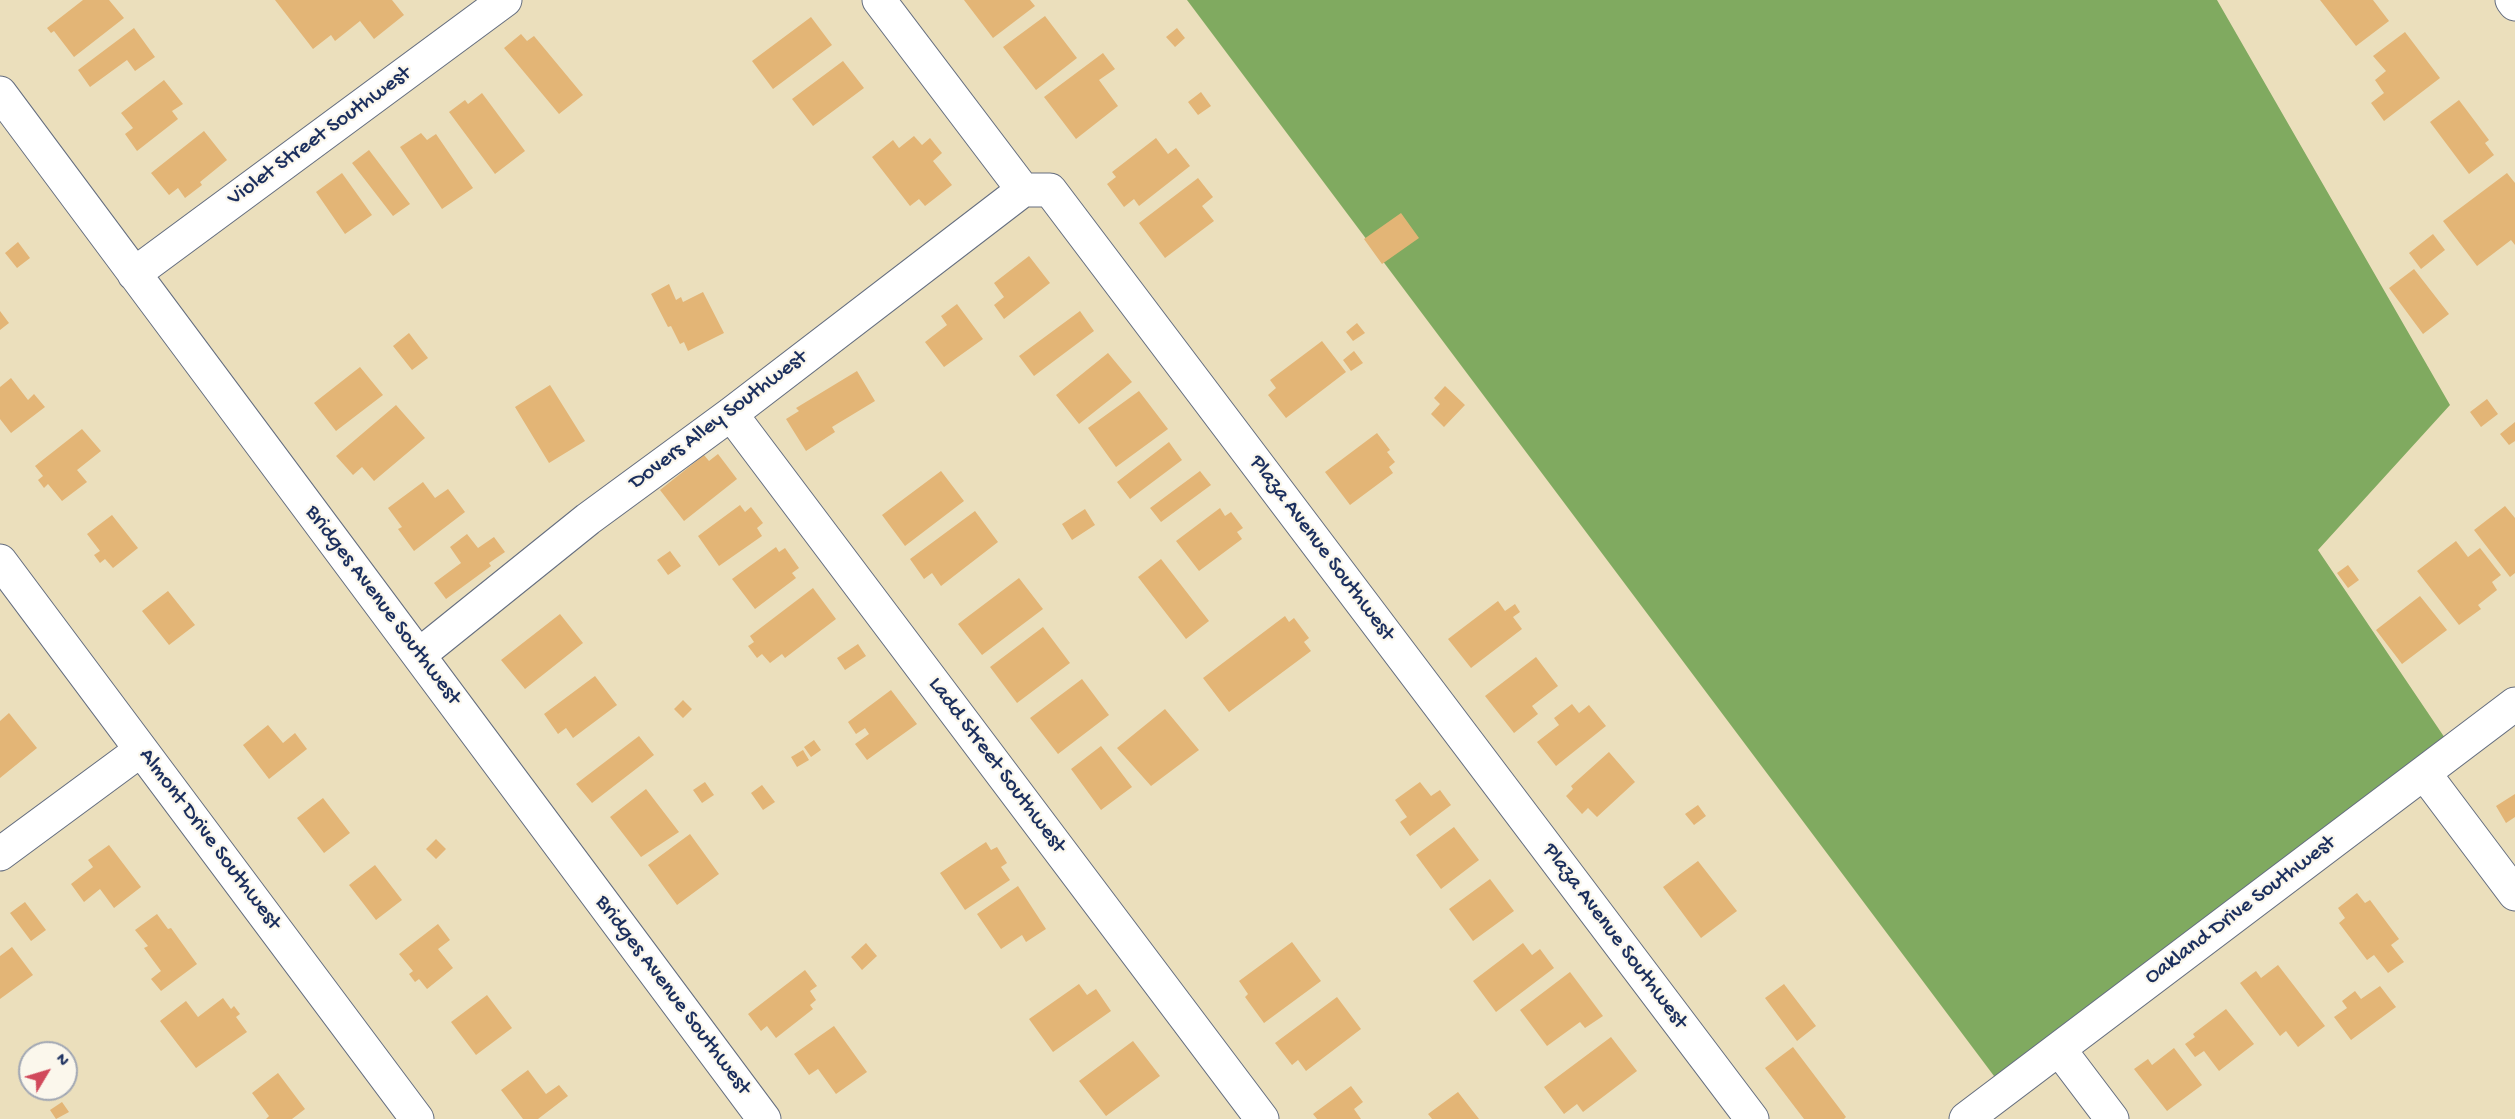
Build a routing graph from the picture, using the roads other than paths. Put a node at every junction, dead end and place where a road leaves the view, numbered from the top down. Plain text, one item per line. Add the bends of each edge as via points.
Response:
1 (505, 0) edge
2 (879, 0) edge
3 (2512, 0) edge
4 (2515, 4) edge
5 (0, 93) edge
6 (1023, 190) junction
7 (135, 274) junction
8 (731, 414) junction
9 (0, 561) edge
10 (419, 655) junction
11 (2515, 704) edge
12 (141, 750) junction
13 (2424, 772) junction
14 (0, 854) edge
15 (2515, 894) edge
16 (2059, 1049) junction
17 (409, 1116) edge
18 (764, 1119) edge
19 (1262, 1119) edge
20 (1752, 1119) edge
21 (1966, 1119) edge
22 (2112, 1119) edge

1 - 7 street, Violet Street Southwest
2 - 6 street
3 - 4 street
5 - 7 street, Bridges Avenue Southwest
6 - 8 street, Dovers Alley Southwest
6 - 20 street, Plaza Avenue Southwest via 1050,190
7 - 10 street, Bridges Avenue Southwest
8 - 10 street, Dovers Alley Southwest via 588,519
8 - 19 street, Ladd Street Southwest
9 - 12 street, Almont Drive Southwest
10 - 18 street, Bridges Avenue Southwest
11 - 13 street, Oakland Drive Southwest
12 - 14 street
12 - 17 street, Almont Drive Southwest
13 - 15 street
13 - 16 street, Oakland Drive Southwest
16 - 21 street, Oakland Drive Southwest
16 - 22 street

